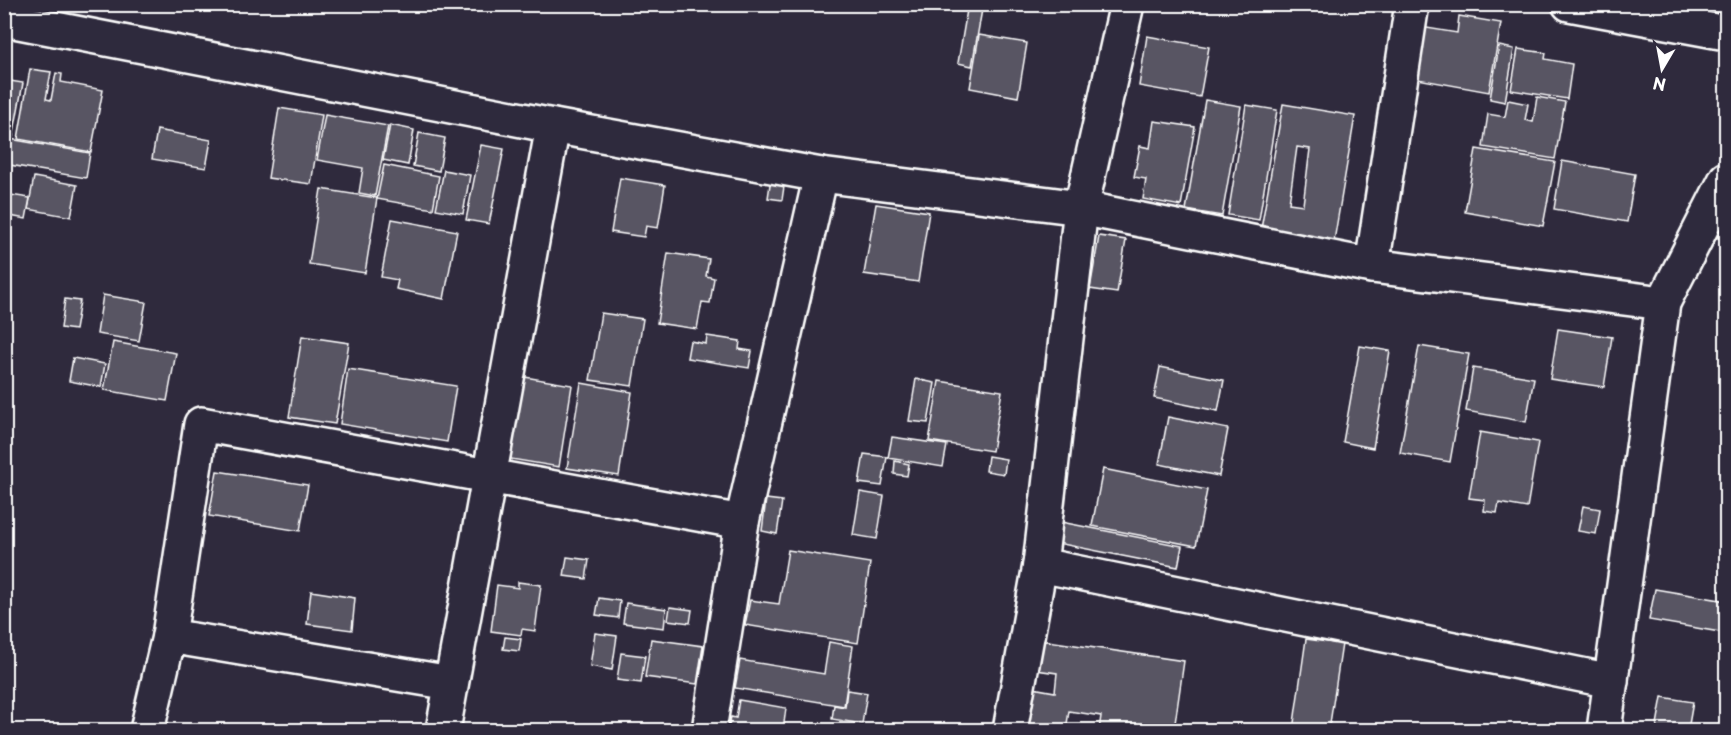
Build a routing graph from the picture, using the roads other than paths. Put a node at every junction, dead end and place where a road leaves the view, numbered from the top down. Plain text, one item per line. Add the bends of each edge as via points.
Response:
1 (1127, 4) edge
2 (1412, 4) edge
3 (1569, 4) edge
4 (4, 19) edge
5 (1726, 33) edge
6 (553, 126) junction
7 (821, 175) junction
8 (1726, 179) edge
9 (1080, 208) junction
10 (1372, 266) junction
11 (1663, 303) junction
12 (489, 477) junction
13 (742, 522) junction
14 (1040, 565) junction
15 (169, 636) junction
16 (1611, 681) junction
17 (451, 683) junction
18 (147, 730) edge
19 (443, 730) edge
20 (709, 730) edge
21 (1010, 730) edge
22 (1604, 730) edge

1 - 9 street
2 - 10 street
3 - 5 street
4 - 6 street
6 - 7 street
6 - 12 street
7 - 9 street
7 - 13 street
8 - 11 street
9 - 10 street
9 - 14 street
10 - 11 street
11 - 16 street
12 - 13 street
12 - 15 street via 201,424
12 - 17 street
13 - 20 street
14 - 16 street
14 - 21 street
15 - 17 street
15 - 18 street
16 - 22 street
17 - 19 street

